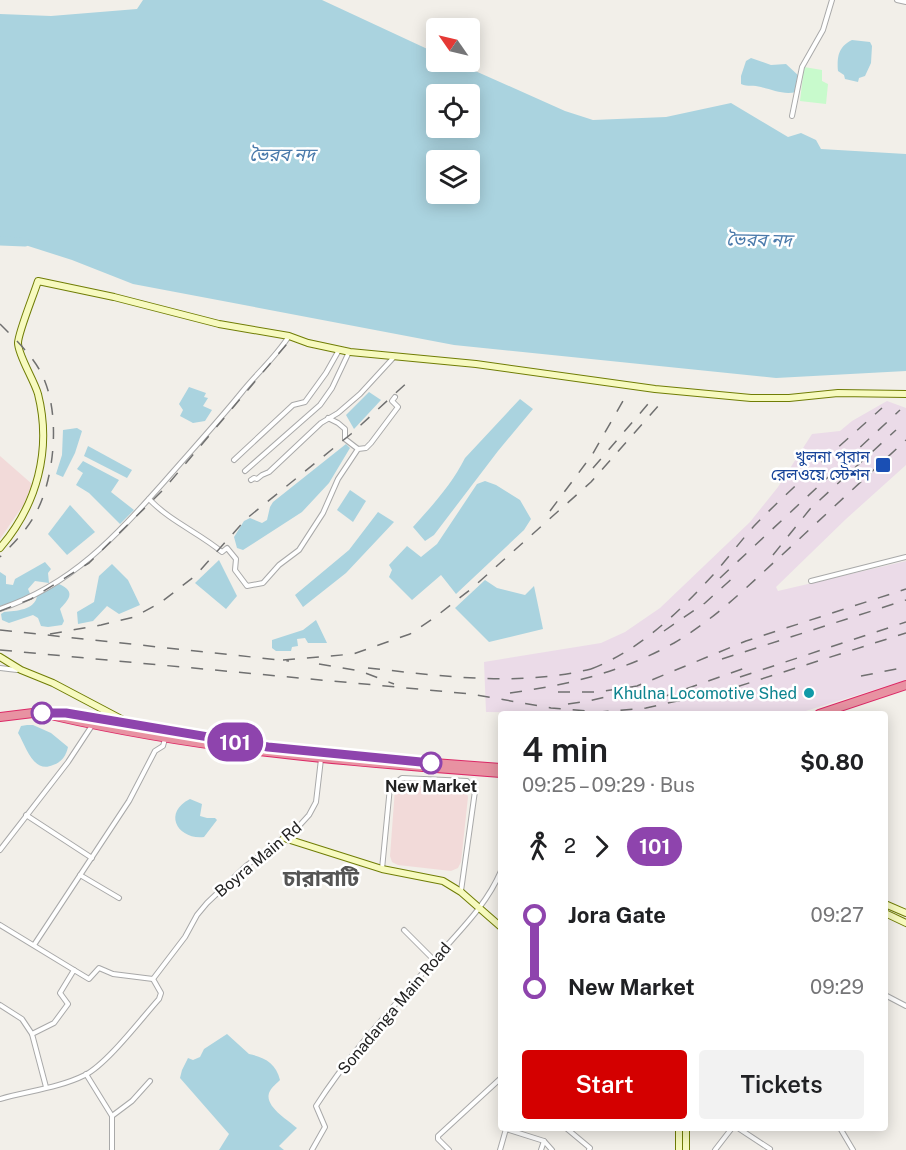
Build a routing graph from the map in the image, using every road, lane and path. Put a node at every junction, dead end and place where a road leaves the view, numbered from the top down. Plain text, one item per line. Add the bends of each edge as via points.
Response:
1 (832, 0) edge
2 (897, 0) edge
3 (906, 2) edge
4 (792, 116) dead end
5 (289, 336) junction
6 (339, 350) junction
7 (350, 352) junction
8 (394, 357) junction
9 (906, 394) edge
10 (395, 397) dead end
11 (327, 418) junction
12 (358, 449) junction
13 (234, 460) dead end
14 (245, 471) dead end
15 (251, 480) dead end
16 (149, 500) junction
17 (0, 548) edge
18 (906, 557) edge
19 (811, 581) dead end
20 (0, 609) edge
21 (0, 657) edge
22 (0, 668) edge
23 (21, 670) junction
24 (906, 685) edge
25 (906, 690) edge
26 (828, 711) edge
27 (845, 711) edge
28 (42, 713) junction
29 (0, 717) edge
30 (93, 724) junction
31 (129, 724) junction
32 (145, 735) junction
33 (166, 738) junction
34 (321, 759) junction
35 (498, 768) edge
36 (469, 771) junction
37 (498, 773) edge
38 (466, 781) junction
39 (26, 815) junction
40 (284, 838) junction
41 (0, 850) edge
42 (92, 858) junction
43 (382, 869) junction
44 (81, 875) junction
45 (498, 878) edge
46 (460, 892) junction
47 (119, 898) dead end
48 (888, 905) edge
49 (479, 909) junction
50 (906, 913) edge
51 (888, 914) edge
52 (906, 923) edge
53 (0, 925) edge
54 (498, 925) edge
55 (404, 930) dead end
56 (34, 945) junction
57 (434, 960) junction
58 (74, 970) junction
59 (153, 979) junction
60 (888, 997) edge
61 (0, 1005) edge
62 (906, 1006) edge
63 (32, 1034) junction
64 (86, 1074) junction
65 (150, 1081) dead end
66 (498, 1081) edge
67 (46, 1087) junction
68 (0, 1099) edge
69 (112, 1116) junction
70 (505, 1131) edge
71 (512, 1131) edge
72 (570, 1131) edge
73 (679, 1131) edge
74 (686, 1131) edge
75 (730, 1131) edge
76 (743, 1131) edge
77 (842, 1131) edge
78 (544, 1141) junction
79 (770, 1149) edge
80 (112, 1150) edge
81 (312, 1150) edge
82 (449, 1150) edge
83 (500, 1150) edge
84 (541, 1150) edge
85 (552, 1150) edge
86 (589, 1150) edge
87 (679, 1150) edge
88 (686, 1150) edge
89 (715, 1150) edge
90 (853, 1150) edge

1 - 4 street via 823,30 802,67
2 - 3 street
5 - 6 street
5 - 16 street
5 - 17 street via 219,324 38,281 18,342 38,394 43,442 41,468 24,516
6 - 7 street
6 - 13 street via 305,402 284,412
7 - 8 street
7 - 14 street via 320,405
8 - 9 street via 751,398
8 - 11 street via 360,394
10 - 12 street via 392,401 398,407 371,443
11 - 12 street via 345,429 345,439
11 - 15 street via 269,472
12 - 16 street via 299,550 263,583 253,586 240,579 235,570 236,559 227,548 222,552 166,516
16 - 20 street via 79,568 32,597
18 - 19 street
21 - 23 street
22 - 23 street
23 - 31 street
24 - 26 highway
25 - 27 highway
28 - 29 highway
28 - 30 highway
28 - 31 highway via 66,713
30 - 32 highway
30 - 39 street
31 - 32 street
31 - 35 highway via 286,749
32 - 33 highway
33 - 34 highway
33 - 42 street
34 - 36 highway
34 - 40 street, Boyra Main Rd via 316,802
36 - 37 highway
36 - 38 street
38 - 43 street via 402,778 394,782 390,787
38 - 46 street via 475,791
39 - 41 street
39 - 42 street
40 - 43 street
40 - 59 street, Boyra Main Rd via 246,866 207,903
42 - 44 street
43 - 46 street via 443,881
44 - 47 street
44 - 56 street
45 - 49 street, Sonadanga Main Road
46 - 49 street
48 - 50 street
49 - 54 street
49 - 57 street, Sonadanga Main Road
51 - 52 street
53 - 56 street
55 - 57 street
56 - 58 street
57 - 81 street, Sonadanga Main Road via 337,1074 316,1106 326,1127
58 - 59 street via 89,979 99,968 113,974
58 - 63 street via 60,993 68,1004 54,1023
59 - 64 street via 161,993 159,999 105,1059
60 - 62 street
61 - 63 street via 22,1019
63 - 67 street
64 - 67 street
64 - 69 street
65 - 69 street
66 - 82 street via 438,1136
67 - 68 street
69 - 80 street
70 - 83 street
71 - 78 street
72 - 86 street
73 - 87 street
74 - 88 street
75 - 89 street
76 - 79 street
77 - 90 street
78 - 84 street
78 - 85 street

